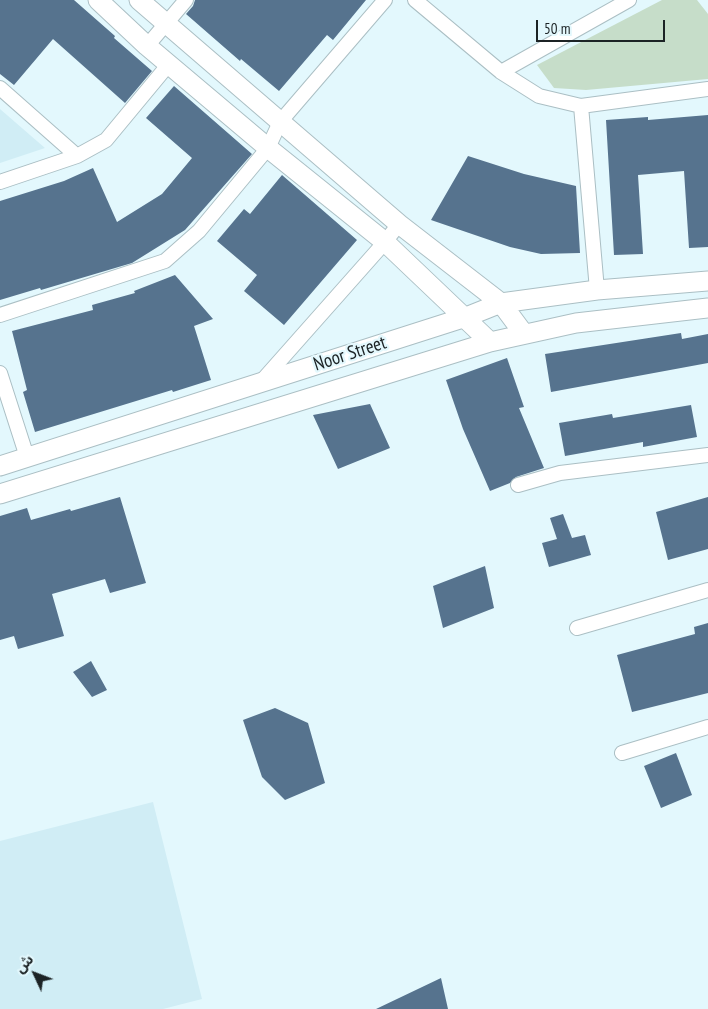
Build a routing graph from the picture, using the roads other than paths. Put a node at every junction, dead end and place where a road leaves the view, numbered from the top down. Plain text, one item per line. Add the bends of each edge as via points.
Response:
1 (98, 0) edge
2 (139, 0) edge
3 (186, 0) edge
4 (385, 0) edge
5 (415, 0) edge
6 (629, 0) edge
7 (167, 24) junction
8 (147, 46) junction
9 (169, 64) junction
10 (501, 72) junction
11 (0, 88) edge
12 (708, 89) edge
13 (581, 106) junction
14 (280, 122) junction
15 (268, 148) junction
16 (78, 156) junction
17 (0, 182) edge
18 (399, 224) junction
19 (385, 242) junction
20 (708, 281) edge
21 (597, 290) junction
22 (501, 303) junction
23 (708, 308) edge
24 (0, 315) edge
25 (466, 317) junction
26 (524, 334) junction
27 (490, 342) junction
28 (0, 373) edge
29 (261, 382) junction
30 (708, 455) edge
31 (27, 457) junction
32 (0, 466) edge
33 (518, 485) dead end
34 (0, 494) edge
35 (708, 590) edge
36 (577, 628) dead end
37 (708, 727) edge
38 (622, 752) dead end

1 - 8 main road
2 - 7 main road
3 - 7 street
4 - 14 street
5 - 10 street
6 - 10 street
7 - 8 street
7 - 14 main road
8 - 9 main road
9 - 15 main road
9 - 16 street via 106,140
10 - 13 street via 539,96
11 - 16 street
12 - 13 street
13 - 21 street
14 - 15 street
14 - 18 main road
15 - 19 main road
15 - 24 street via 199,231 165,261
16 - 17 street
18 - 19 street
18 - 22 main road
19 - 25 main road
19 - 29 street
20 - 21 main road, Noor Street
21 - 22 main road, Noor Street
22 - 25 main road, Noor Street
22 - 26 main road
23 - 26 main road, Noor Street via 576,323
25 - 27 main road
25 - 29 main road, Noor Street
26 - 27 main road, Noor Street
27 - 34 main road, Noor Street
28 - 31 street
29 - 31 main road, Noor Street
30 - 33 street via 560,473
31 - 32 main road, Noor Street
35 - 36 street
37 - 38 street

